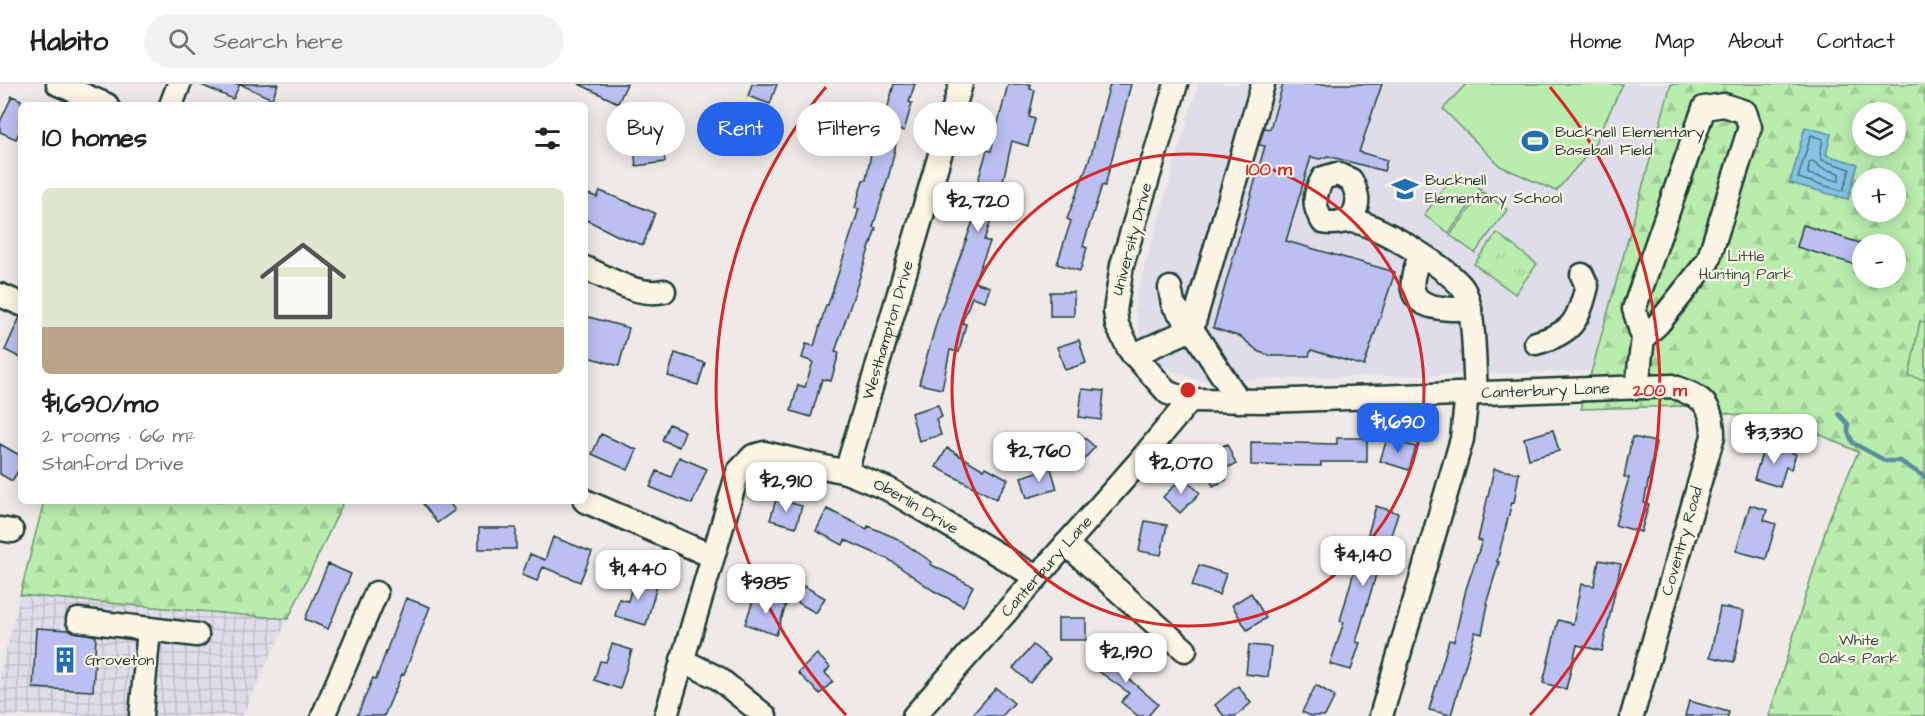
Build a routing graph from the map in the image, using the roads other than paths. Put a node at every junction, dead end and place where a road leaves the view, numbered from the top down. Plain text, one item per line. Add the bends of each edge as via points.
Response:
1 (58, 84) edge
2 (180, 84) edge
3 (961, 84) edge
4 (1176, 84) edge
5 (1263, 84) edge
6 (100, 102) edge
7 (172, 102) edge
8 (1350, 221) dead end
9 (1421, 255) junction
10 (588, 269) edge
11 (1582, 275) dead end
12 (1170, 288) dead end
13 (664, 291) dead end
14 (0, 295) edge
15 (18, 303) edge
16 (1470, 309) junction
17 (1192, 329) junction
18 (1643, 338) junction
19 (1536, 343) dead end
20 (1133, 355) junction
21 (1672, 386) joint
22 (1637, 387) junction
23 (1471, 393) junction
24 (1190, 400) junction
25 (1239, 401) junction
26 (846, 472) junction
27 (588, 502) edge
28 (1066, 544) junction
29 (712, 556) junction
30 (1036, 577) junction
31 (376, 593) dead end
32 (78, 620) dead end
33 (150, 629) junction
34 (197, 635) dead end
35 (1185, 650) dead end
36 (682, 660) junction
37 (141, 716) edge
38 (323, 716) edge
39 (666, 716) edge
40 (765, 716) edge
41 (914, 716) edge
42 (1381, 716) edge
43 (1632, 716) edge

1 - 6 street
2 - 7 street
3 - 26 street, Westhampton Drive
4 - 20 street, University Drive via 1115,294 1117,325
5 - 17 street
8 - 9 street via 1398,239
9 - 16 street via 1456,280
9 - 16 street via 1413,273 1412,288 1417,300 1427,307
10 - 13 street via 632,288
11 - 19 street via 1587,286 1574,322 1559,336
12 - 17 street via 1173,304
14 - 15 street
16 - 23 street
17 - 20 street
17 - 25 street
18 - 18 street via 1708,261 1750,127 1745,112 1724,105 1704,108 1634,309
18 - 22 street
20 - 24 street, University Drive via 1168,393
21 - 22 street, Canterbury Lane
21 - 43 street, Coventry Road via 1700,398 1711,411 1713,436
22 - 23 street, Canterbury Lane
23 - 25 street, Canterbury Lane
23 - 42 street via 1462,439
24 - 25 street, Canterbury Lane
24 - 28 street, Canterbury Lane
26 - 29 street, Oberlin Drive via 774,454 753,456 738,472
26 - 30 street, Oberlin Drive via 888,489
27 - 29 street
28 - 30 street, Canterbury Lane
28 - 35 street
29 - 36 street, Oberlin Drive
30 - 41 street, Canterbury Lane
31 - 38 street
32 - 33 street
33 - 34 street
33 - 37 street
36 - 39 street, Oberlin Drive
36 - 40 street via 718,678

